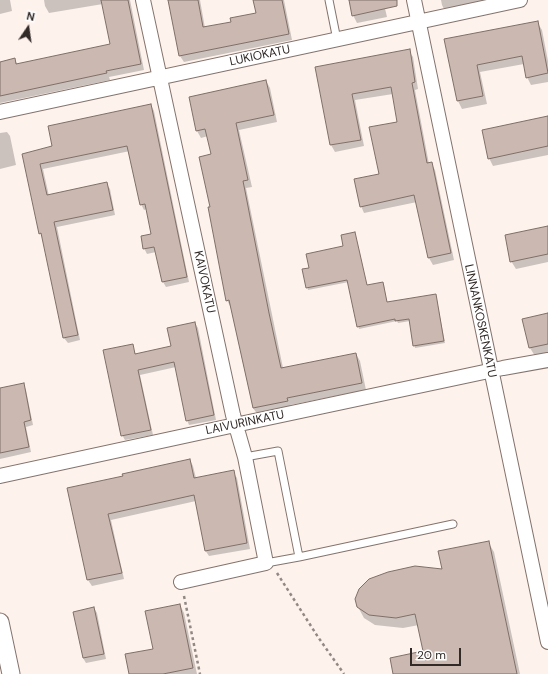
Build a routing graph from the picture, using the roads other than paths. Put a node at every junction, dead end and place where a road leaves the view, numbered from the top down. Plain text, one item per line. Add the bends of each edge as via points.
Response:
1 (143, 0) edge
2 (329, 0) edge
3 (414, 0) edge
4 (520, 0) edge
5 (418, 23) junction
6 (337, 40) junction
7 (159, 77) junction
8 (0, 112) edge
9 (548, 360) edge
10 (491, 371) junction
11 (236, 425) junction
12 (245, 457) junction
13 (0, 476) edge
14 (453, 524) dead end
15 (299, 557) junction
16 (266, 563) junction
17 (181, 582) road end
18 (0, 622) edge
19 (548, 642) edge
20 (11, 674) edge

1 - 7 street, KAIVOKATU
2 - 6 lane
3 - 5 street, LINNANKOSKENKATU
4 - 5 street, LUKIOKATU
5 - 6 street, LUKIOKATU
5 - 10 street, LINNANKOSKENKATU
6 - 7 street, LUKIOKATU
7 - 8 street, LUKIOKATU
7 - 11 street, KAIVOKATU
9 - 10 street, LAIVURINKATU
10 - 11 street, LAIVURINKATU
10 - 19 street, LINNANKOSKENKATU
11 - 12 street, KAIVOKATU
11 - 13 street, LAIVURINKATU
12 - 15 lane via 278,450
12 - 16 street, KAIVOKATU
14 - 15 lane
15 - 16 lane
16 - 17 street
18 - 20 street

